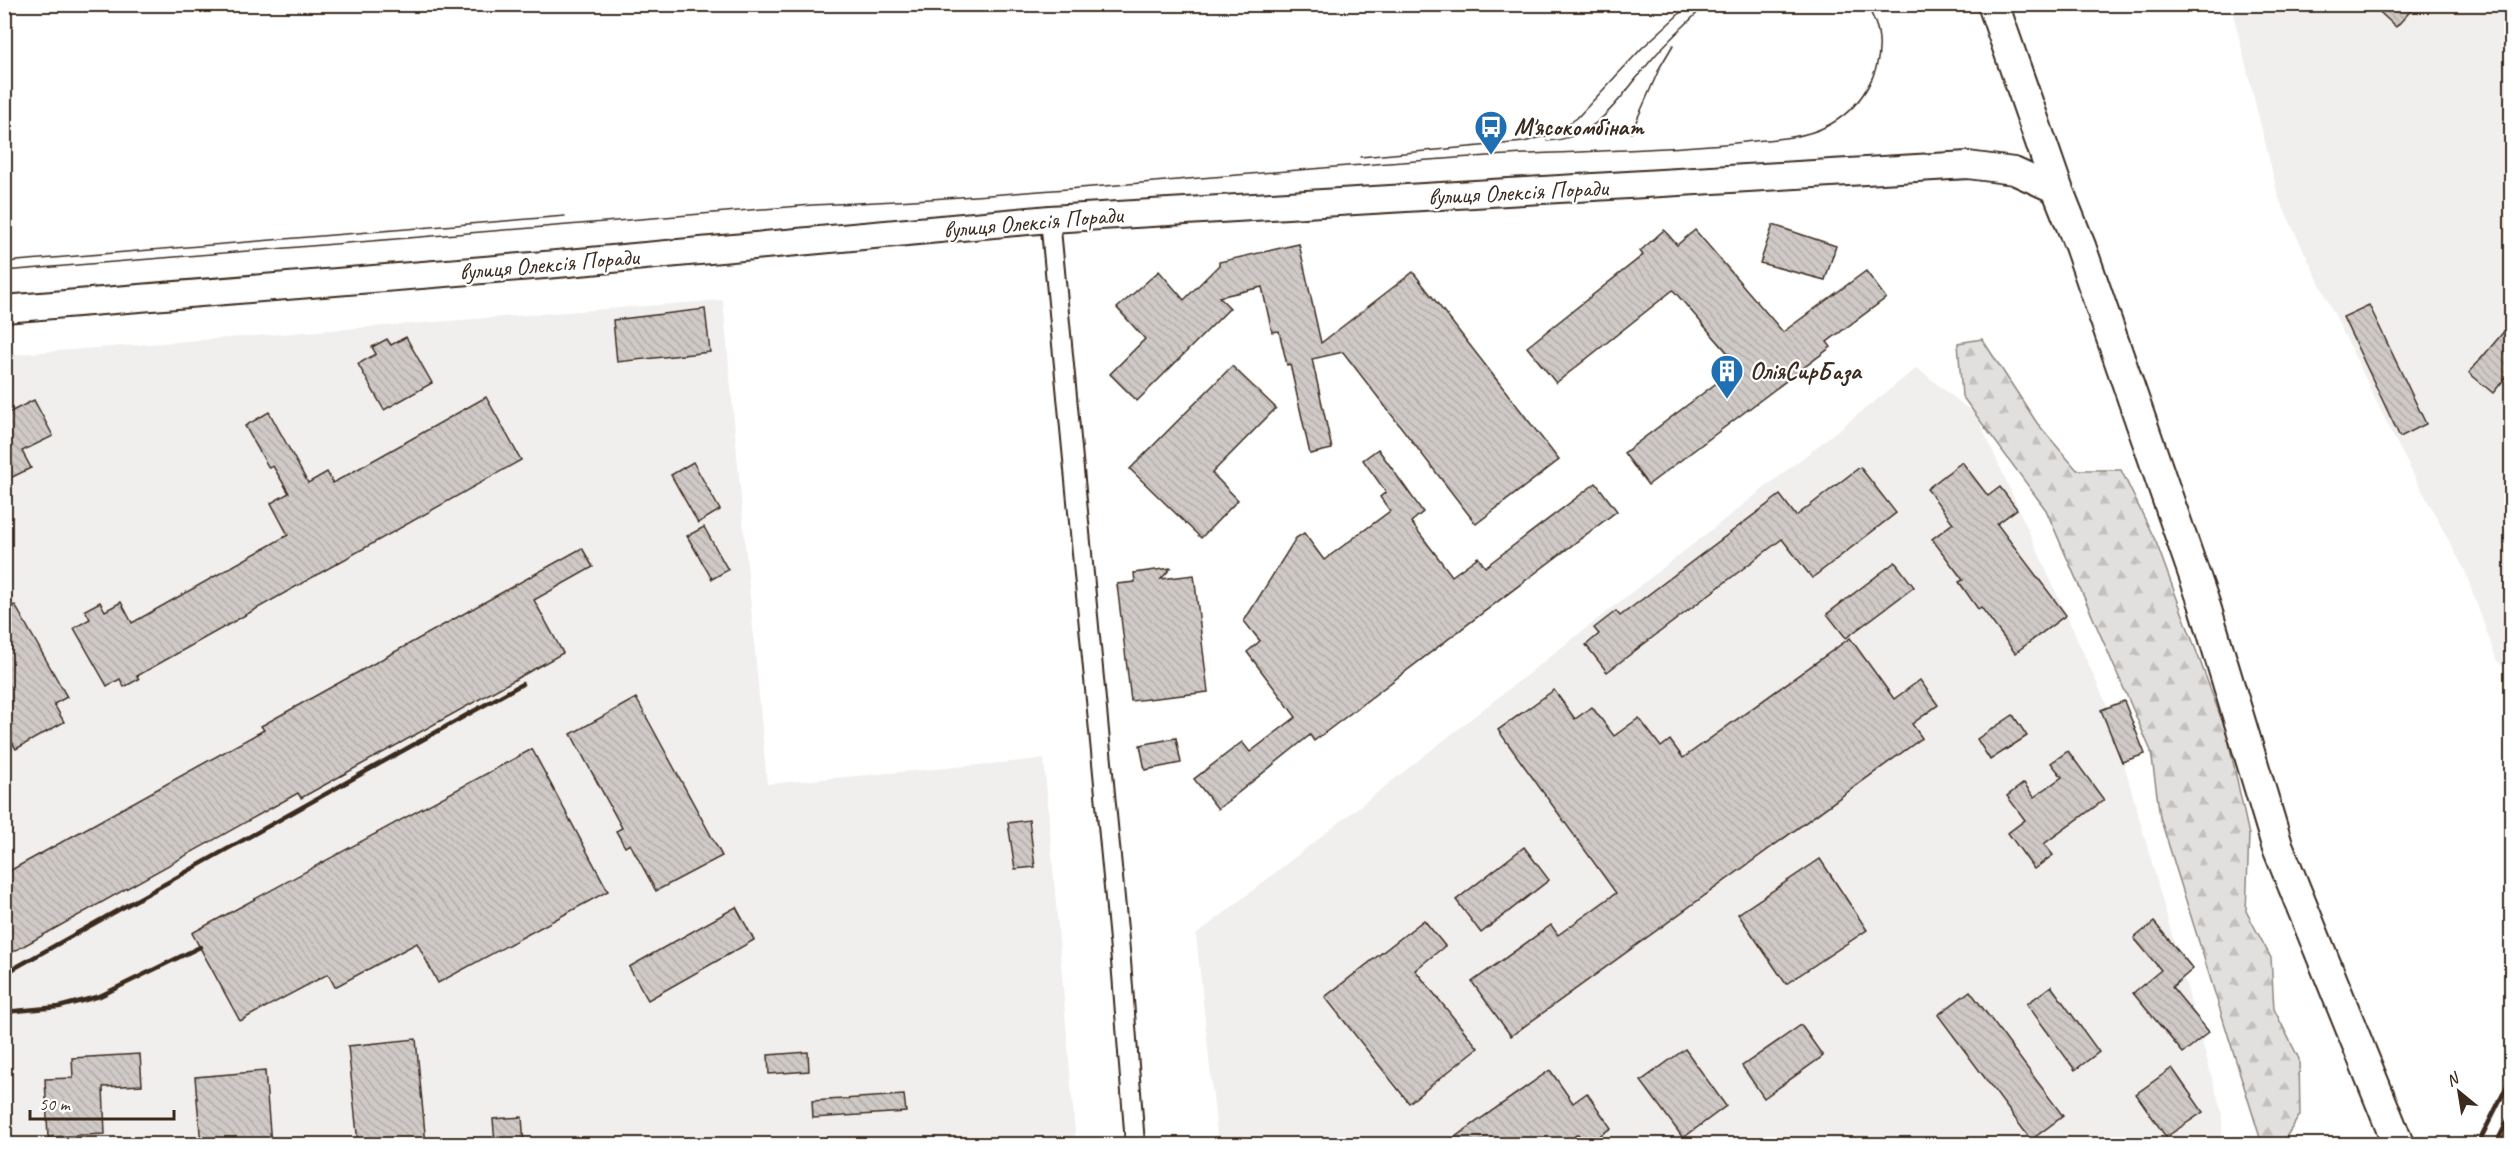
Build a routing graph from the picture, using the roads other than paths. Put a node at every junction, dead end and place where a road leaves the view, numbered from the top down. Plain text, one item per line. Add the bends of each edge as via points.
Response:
1 (1993, 4) edge
2 (2058, 191) junction
3 (1050, 219) junction
4 (4, 309) edge
5 (1135, 1144) edge
6 (2398, 1144) edge

1 - 2 highway
2 - 3 main road, вулиця Олексія Поради via 2014,171 1968,165
2 - 6 highway via 2204,603 2277,845
3 - 4 main road, вулиця Олексія Поради
3 - 5 street

